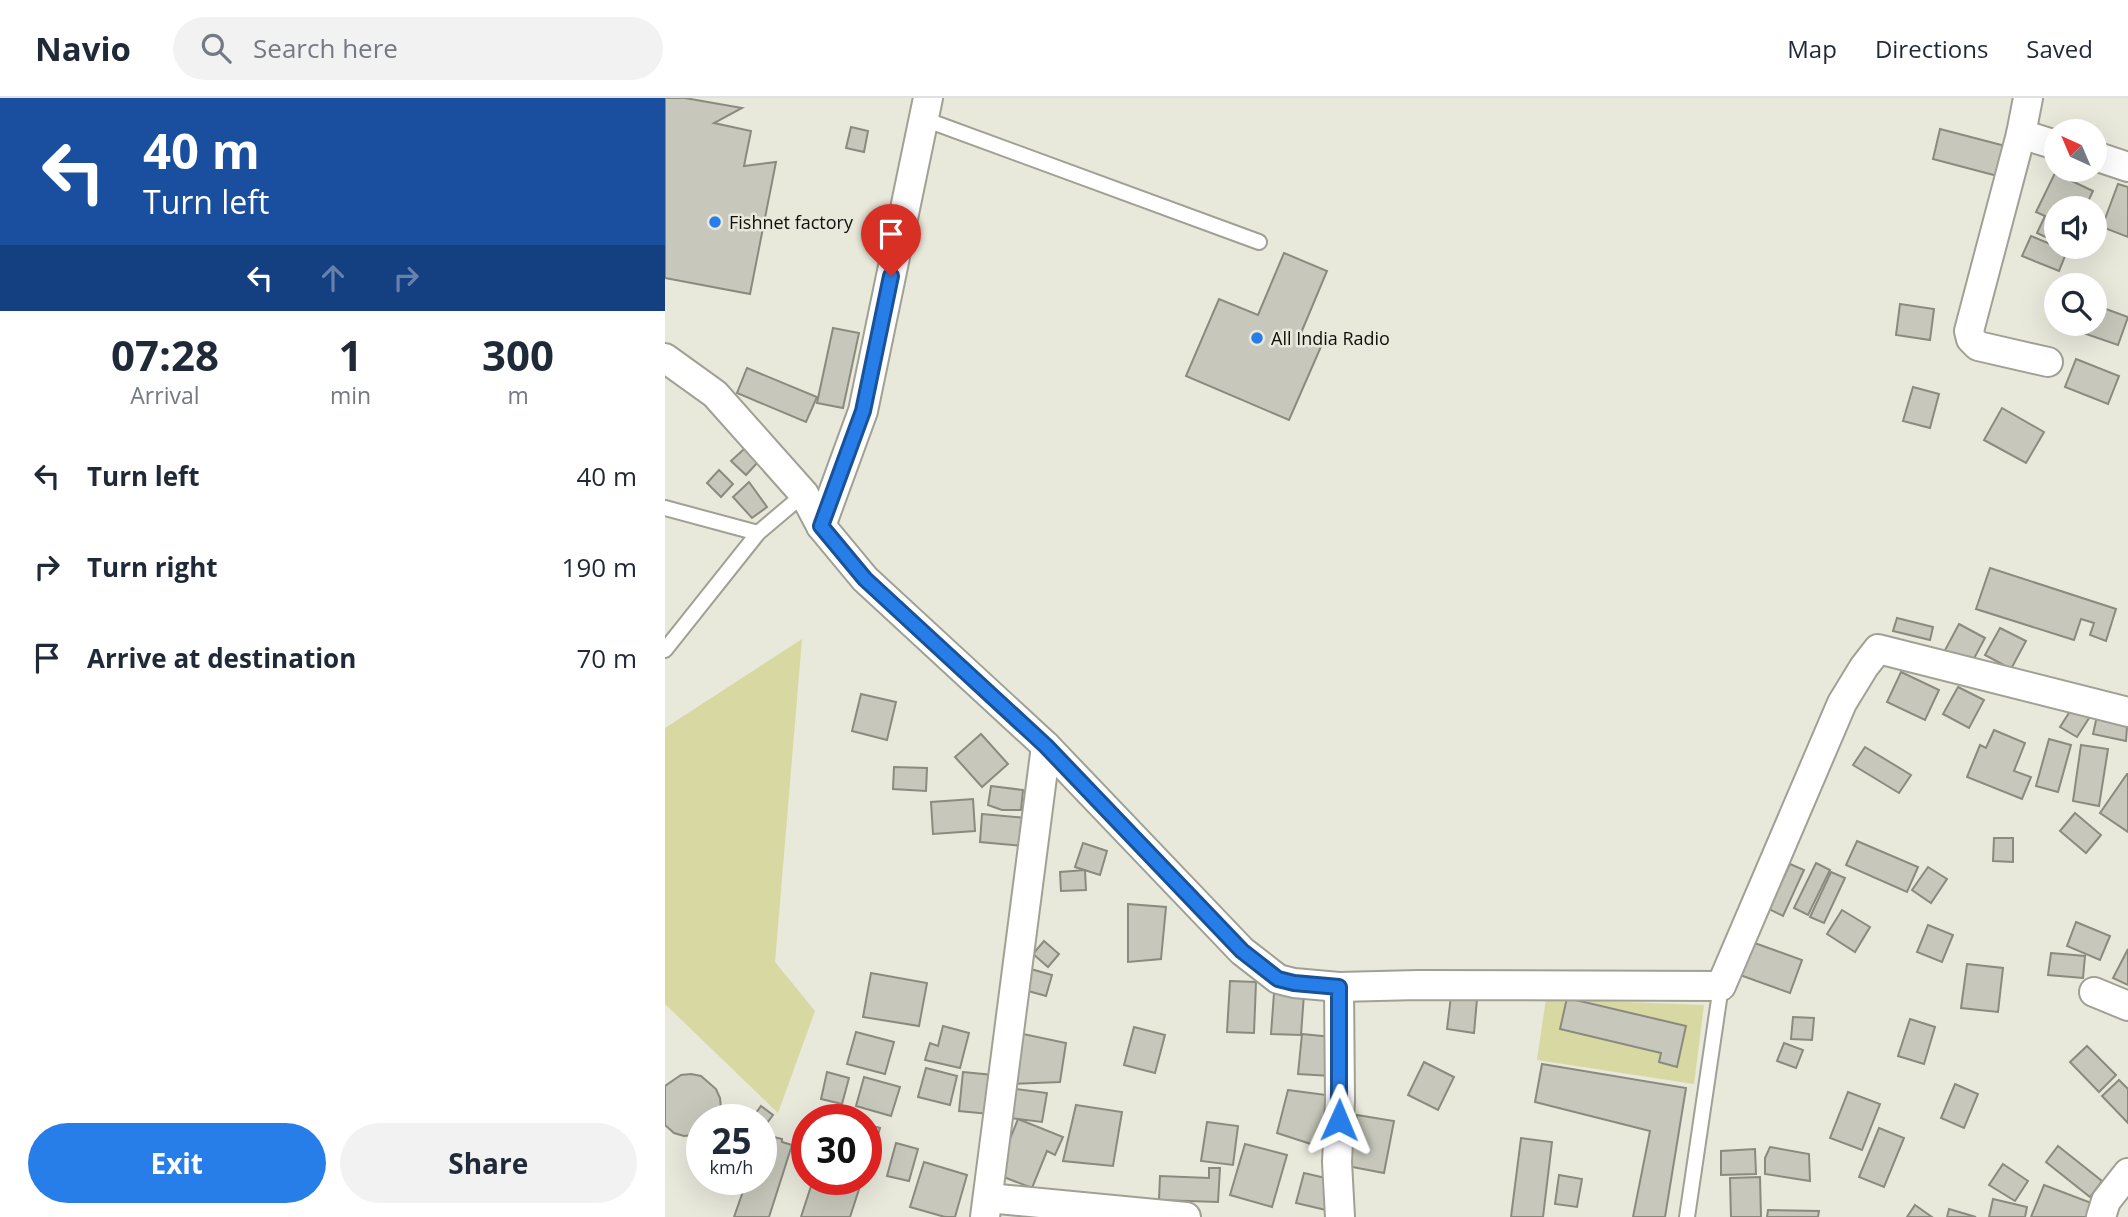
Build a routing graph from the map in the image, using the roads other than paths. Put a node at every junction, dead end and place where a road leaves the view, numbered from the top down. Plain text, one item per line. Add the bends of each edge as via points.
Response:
1 (2028, 98) edge
2 (926, 109) edge
3 (2021, 134) junction
4 (2044, 141) edge
5 (2107, 160) edge
6 (2128, 167) edge
7 (1259, 242) dead end
8 (665, 358) edge
9 (2048, 362) dead end
10 (804, 494) junction
11 (665, 508) edge
12 (821, 526) junction
13 (758, 533) junction
14 (665, 650) edge
15 (2128, 712) edge
16 (1046, 746) junction
17 (1721, 986) junction
18 (1339, 987) junction
19 (2094, 992) dead end
20 (2128, 1006) edge
21 (2128, 1173) edge
22 (986, 1207) edge
23 (1186, 1217) edge
24 (1341, 1217) edge
25 (1687, 1217) edge
26 (2101, 1217) edge

1 - 3 street
2 - 7 lane
2 - 12 street via 863,411
3 - 4 street
3 - 9 street via 1969,331 1978,346
5 - 6 street
8 - 10 street via 715,394
10 - 12 street
10 - 13 lane
11 - 13 lane
12 - 16 street via 865,579
13 - 14 lane
15 - 17 street via 1878,649 1842,703
16 - 18 street via 1242,951 1278,979
16 - 22 street
17 - 18 street
17 - 25 lane
18 - 24 street via 1337,1162
19 - 20 street
21 - 26 street via 2106,1201
22 - 23 street

